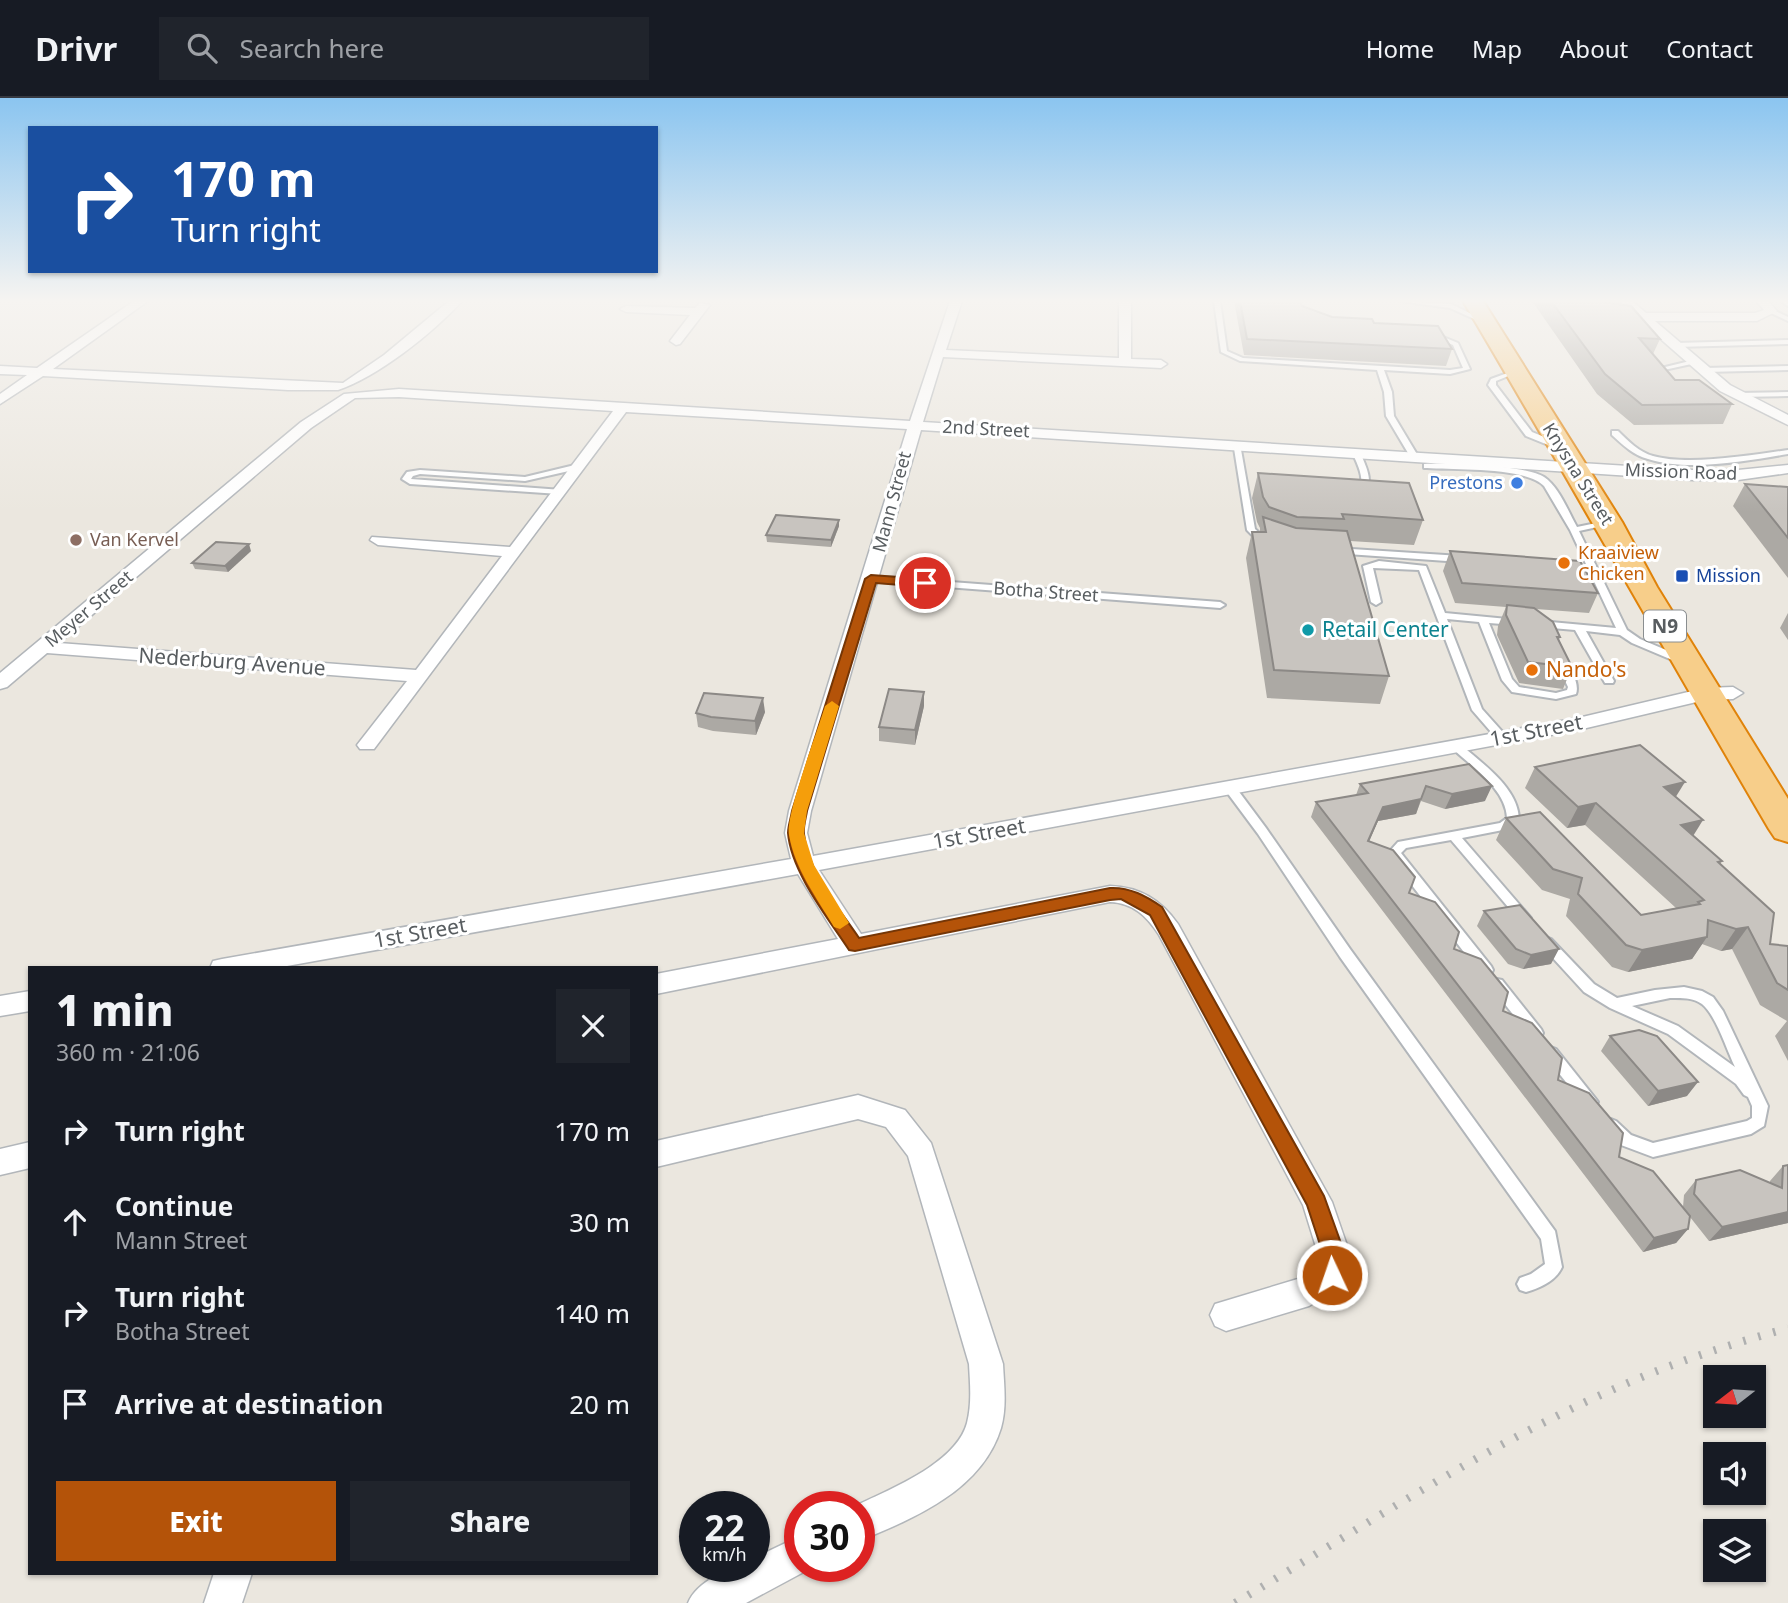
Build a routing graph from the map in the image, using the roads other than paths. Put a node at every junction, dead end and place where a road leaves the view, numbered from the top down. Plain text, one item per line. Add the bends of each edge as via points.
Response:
1 (44, 371) edge
2 (48, 371) edge
3 (372, 371) edge
4 (932, 371) edge
5 (1381, 371) edge
6 (1523, 371) edge
7 (1661, 371) edge
8 (1706, 371) edge
9 (1515, 372) joint
10 (1669, 385) edge
11 (349, 390) junction
12 (399, 393) joint
13 (1788, 394) edge
14 (1737, 395) junction
15 (0, 400) edge
16 (1507, 407) junction
17 (622, 408) junction
18 (1527, 408) junction
19 (1788, 421) edge
20 (306, 425) joint
21 (913, 425) junction
22 (1615, 433) dead end
23 (1236, 444) junction
24 (1356, 452) junction
25 (1788, 452) edge
26 (1414, 456) junction
27 (1577, 461) junction
28 (579, 466) junction
29 (1427, 467) dead end
30 (1788, 469) edge
31 (1244, 490) junction
32 (1257, 490) edge
33 (559, 492) junction
34 (1351, 495) edge
35 (1608, 522) junction
36 (1574, 530) junction
37 (378, 540) dead end
38 (1273, 545) edge
39 (1329, 551) edge
40 (514, 552) junction
41 (1462, 559) edge
42 (871, 579) junction
43 (1376, 602) dead end
44 (1220, 605) dead end
45 (1440, 615) junction
46 (1483, 619) junction
47 (1542, 624) junction
48 (1579, 628) junction
49 (1623, 632) junction
50 (1548, 637) edge
51 (43, 648) junction
52 (1554, 649) edge
53 (421, 676) junction
54 (1609, 681) dead end
55 (0, 683) edge
56 (1709, 683) junction
57 (1502, 738) junction
58 (367, 745) dead end
59 (1457, 747) junction
60 (1788, 784) edge
61 (1230, 788) junction
62 (1788, 829) edge
63 (1454, 836) junction
64 (806, 865) junction
65 (855, 945) junction
66 (233, 966) edge
67 (658, 984) edge
68 (28, 1001) edge
69 (1615, 1004) junction
70 (0, 1006) edge
71 (1760, 1106) junction
72 (658, 1154) edge
73 (28, 1155) edge
74 (0, 1162) edge
75 (1526, 1284) dead end
76 (1226, 1315) dead end
77 (875, 1515) edge
78 (784, 1562) edge
79 (232, 1575) edge
80 (223, 1603) edge
81 (707, 1603) edge

1 - 15 street
2 - 11 street, 2nd Street
3 - 11 street, Meyer Street
4 - 21 street, Mann Street
5 - 26 lane via 1390,416
6 - 27 highway, Knysna Street / N9
7 - 10 lane
8 - 14 street
9 - 16 lane via 1491,382
9 - 18 highway, Knysna Street / N9
11 - 12 street, 2nd Street
11 - 20 street, Meyer Street
12 - 17 street, 2nd Street
13 - 14 lane
14 - 19 street
16 - 18 lane
16 - 27 lane via 1529,434
17 - 21 street, 2nd Street
17 - 28 street
18 - 27 highway, Knysna Street / N9
20 - 51 street, Meyer Street
21 - 23 street, 2nd Street
21 - 42 street, Mann Street
22 - 25 lane via 1628,446 1659,460
23 - 24 street, 2nd Street
23 - 31 lane
24 - 26 street, 2nd Street
24 - 34 lane via 1366,489
26 - 27 street, 2nd Street
27 - 30 street, Mission Road via 1716,475
27 - 35 highway, Knysna Street / N9
27 - 56 highway, Knysna Street / N9 via 1662,577 1698,642
28 - 33 street
28 - 33 lane via 528,478 420,472 406,479
29 - 36 lane via 1537,476
31 - 32 lane
31 - 38 lane via 1251,530 1256,538
33 - 40 street
35 - 36 lane
35 - 56 highway, Knysna Street / N9 via 1642,587
36 - 49 lane
37 - 40 street
39 - 41 lane
40 - 53 street
42 - 44 lane, Botha Street
42 - 64 street, Mann Street via 800,811 796,833
43 - 45 lane via 1368,566 1418,567 1424,569
45 - 46 lane
45 - 57 lane via 1477,710
46 - 47 lane
46 - 52 lane via 1507,680 1516,690 1556,696 1572,692
47 - 48 lane
47 - 50 lane
48 - 49 lane
48 - 54 lane
49 - 56 lane
51 - 53 street, Nederburg Avenue
51 - 55 street, Meyer Street
53 - 58 street
56 - 57 street, 1st Street via 1578,724
56 - 60 highway, Knysna Street / N9
56 - 62 highway, Knysna Street / N9
57 - 59 street, 1st Street
59 - 61 street, 1st Street
59 - 63 lane via 1509,800 1515,812 1504,826
61 - 64 street, 1st Street
61 - 75 lane via 1549,1236 1554,1267
63 - 69 lane via 1588,988
63 - 71 lane via 1402,845 1395,852 1607,1123 1626,1140 1653,1150 1738,1131 1759,1121
64 - 65 street, Mann Street
64 - 66 street, 1st Street
65 - 67 street
65 - 76 street via 1110,894 1142,901 1156,911 1317,1202 1336,1260 1332,1275 1309,1291
68 - 70 street
69 - 71 lane via 1673,1030 1741,1080
69 - 71 lane via 1681,992 1708,1002
72 - 77 street via 858,1107 895,1118 921,1153 986,1364 988,1422 975,1448 952,1474
73 - 74 street
78 - 81 street
79 - 80 street

